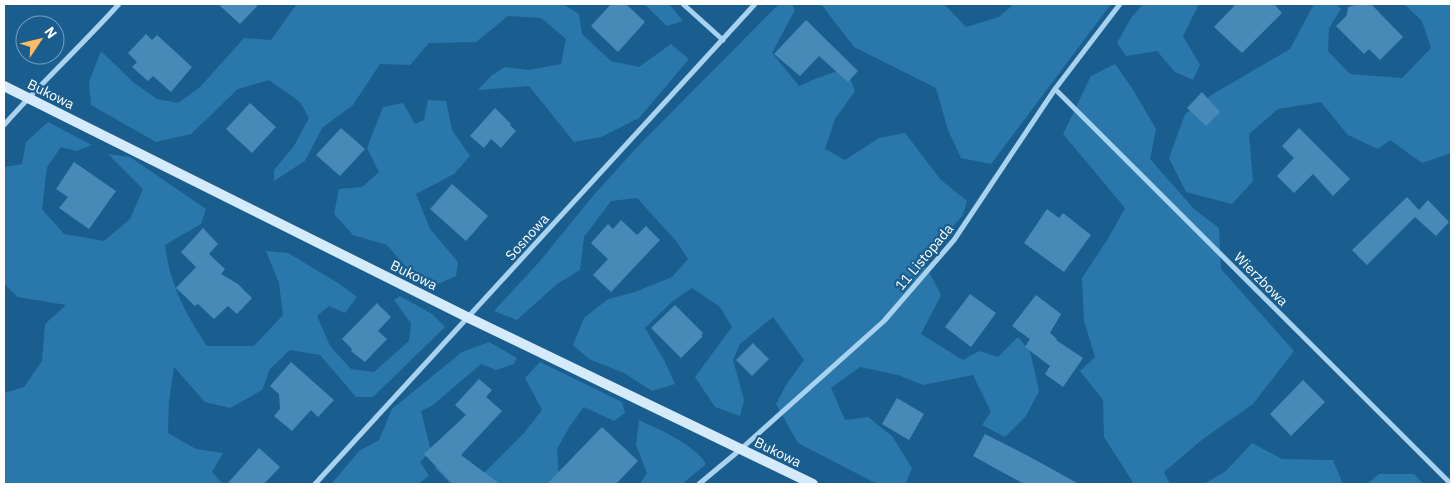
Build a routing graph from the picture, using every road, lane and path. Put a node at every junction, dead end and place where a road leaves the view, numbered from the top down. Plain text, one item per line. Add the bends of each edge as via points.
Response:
1 (119, 4) edge
2 (683, 4) edge
3 (755, 4) edge
4 (1120, 4) edge
5 (722, 40) junction
6 (4, 86) edge
7 (1055, 89) junction
8 (28, 98) junction
9 (4, 125) edge
10 (469, 318) junction
11 (741, 449) junction
12 (315, 484) edge
13 (699, 484) edge
14 (813, 484) edge
15 (1451, 484) edge

1 - 8 street
2 - 5 street
3 - 5 street, Sosnowa
4 - 7 street, 11 Listopada
5 - 10 street, Sosnowa
6 - 8 street, Bukowa
7 - 11 street, 11 Listopada via 954,240 884,322
7 - 15 street, Wierzbowa
8 - 9 street
8 - 10 street, Bukowa
10 - 11 street, Bukowa
10 - 12 street, Sosnowa
11 - 13 street, 11 Listopada
11 - 14 street, Bukowa

